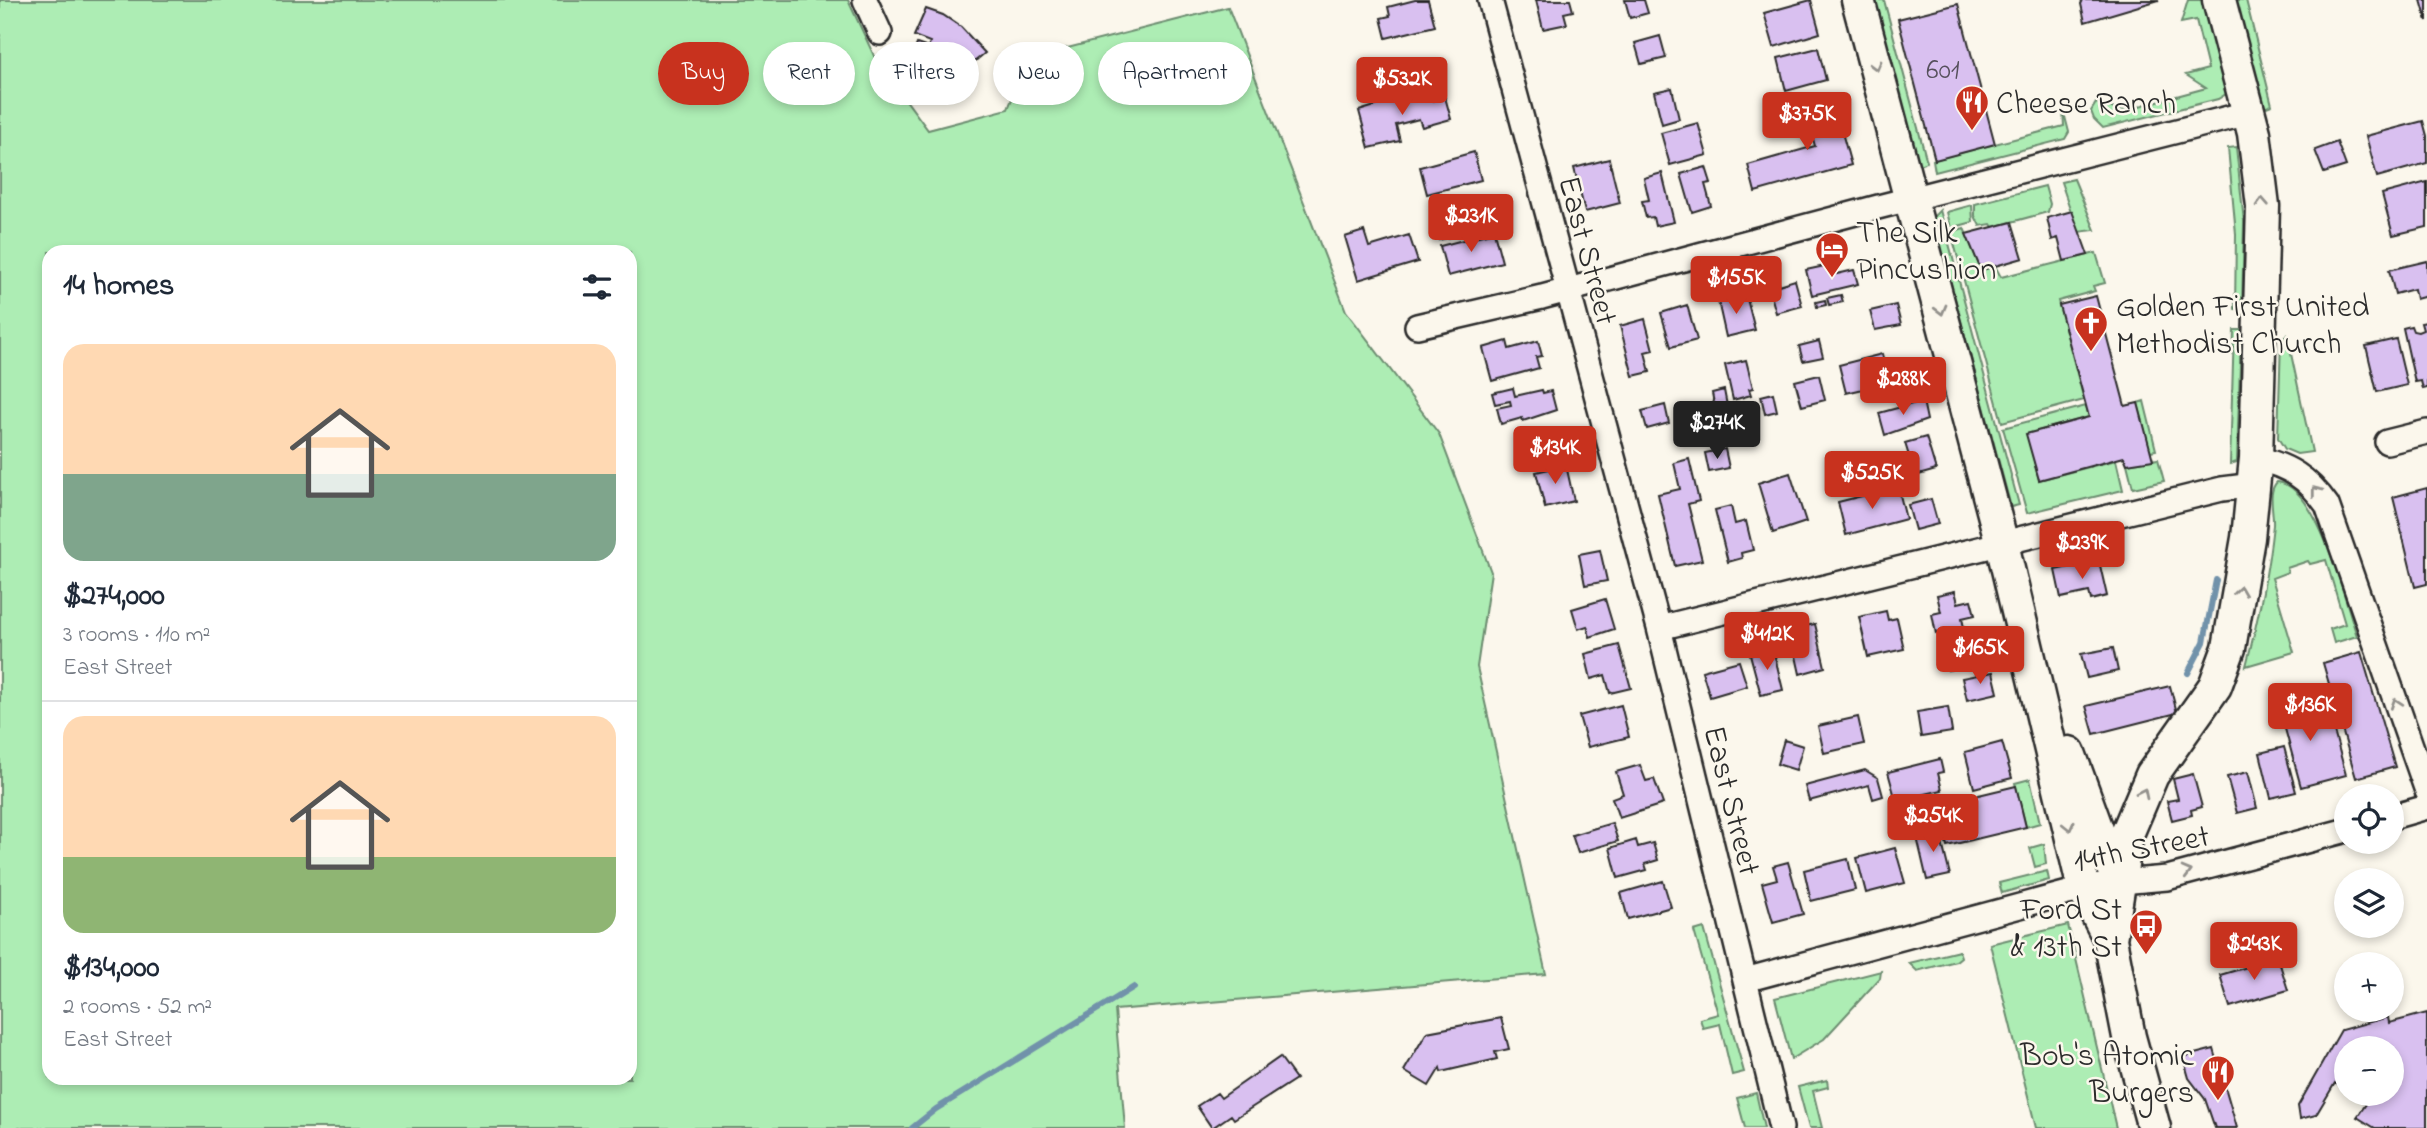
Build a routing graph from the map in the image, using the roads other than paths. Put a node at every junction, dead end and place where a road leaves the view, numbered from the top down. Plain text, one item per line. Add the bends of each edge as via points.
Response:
1 (865, 0) edge
2 (1490, 0) edge
3 (1858, 0) edge
4 (2219, 0) edge
5 (880, 33) dead end
6 (2248, 113) junction
7 (1912, 199) junction
8 (1568, 289) junction
9 (1417, 326) dead end
10 (2427, 432) edge
11 (2386, 442) dead end
12 (2255, 471) junction
13 (2002, 544) junction
14 (1659, 628) junction
15 (2038, 688) junction
16 (2427, 791) edge
17 (2427, 807) edge
18 (2404, 814) edge
19 (2334, 833) edge
20 (2120, 882) junction
21 (2084, 889) junction
22 (2110, 939) junction
23 (1745, 979) junction
24 (1782, 1128) edge
25 (2154, 1128) edge

1 - 5 street
2 - 8 street, East Street
3 -> 7 main road
4 - 6 main road
6 - 7 street
12 -> 6 main road via 2263,206
7 - 8 street
7 -> 13 main road
8 - 9 street
8 - 14 street, East Street
10 - 11 street
12 - 13 street via 2222,489
16 -> 12 street via 2327,505 2293,470
20 -> 12 main road via 2127,834 2139,800 2215,686 2229,648
13 - 14 street
13 - 15 main road
14 - 23 street, East Street
15 - 20 main road via 2071,756
15 -> 21 main road
17 - 18 street
20 -> 19 street, 14th Street via 2167,878
20 - 21 street, 14th Street
20 - 22 main road
21 - 22 main road
21 - 23 street, 14th Street
22 - 25 main road via 2129,1037
23 - 24 street, East Street

